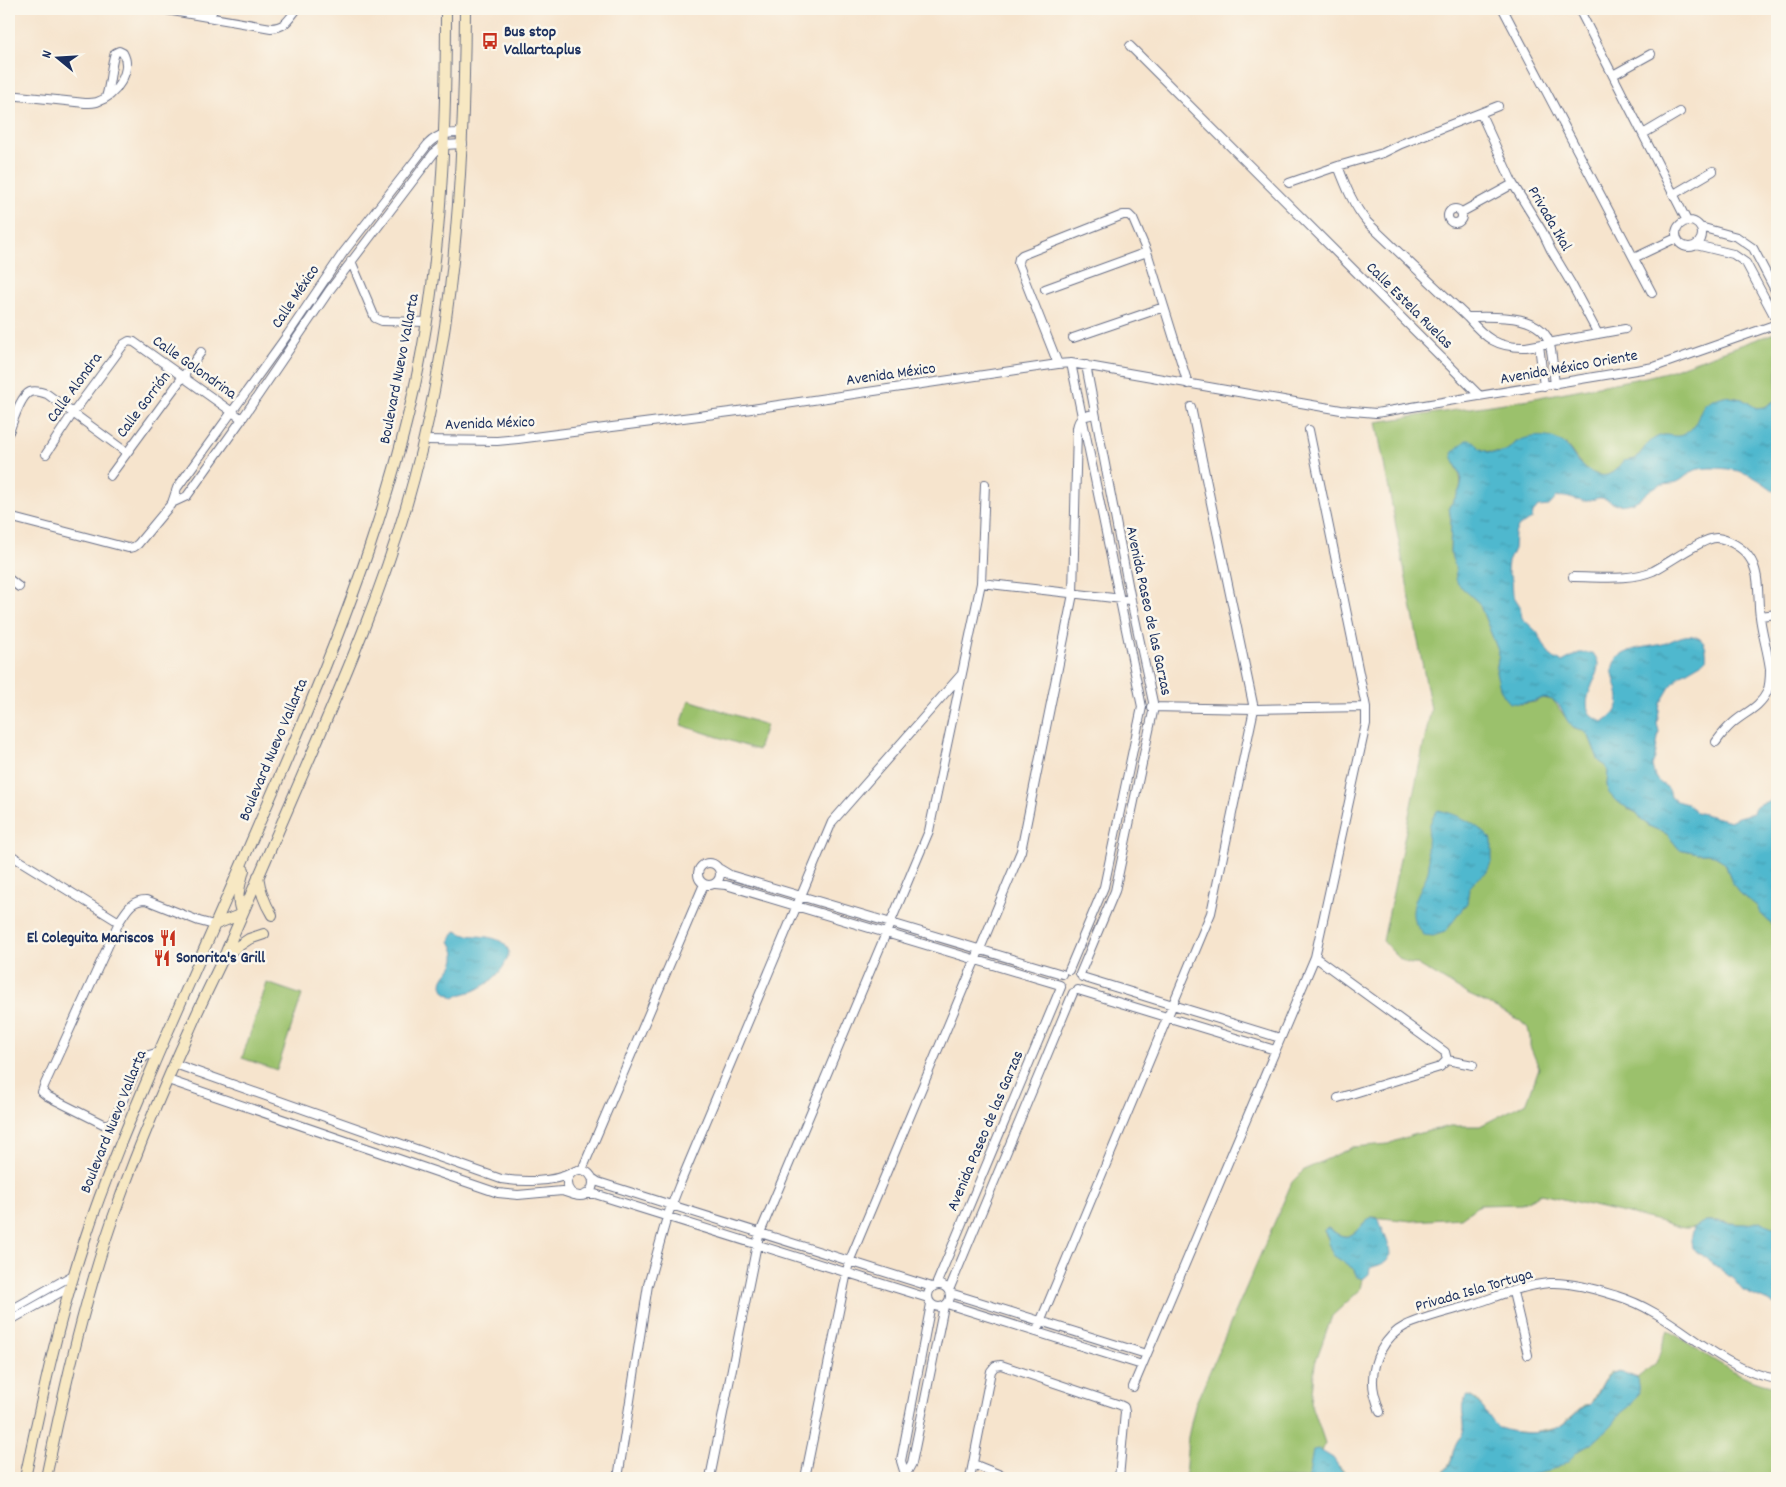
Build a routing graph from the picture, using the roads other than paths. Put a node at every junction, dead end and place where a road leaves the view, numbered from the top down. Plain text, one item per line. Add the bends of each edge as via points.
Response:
1 (161, 9) edge
2 (214, 9) edge
3 (297, 9) edge
4 (446, 9) edge
5 (465, 9) edge
6 (1503, 9) edge
7 (1579, 9) edge
8 (208, 17) junction
9 (1130, 46) dead end
10 (1651, 54) dead end
11 (1613, 74) junction
12 (9, 95) edge
13 (106, 98) junction
14 (1498, 106) dead end
15 (1680, 112) dead end
16 (1481, 114) junction
17 (444, 133) junction
18 (463, 133) junction
19 (1643, 134) junction
20 (444, 144) junction
21 (463, 144) junction
22 (1338, 166) junction
23 (1713, 171) dead end
24 (1289, 183) dead end
25 (1513, 184) junction
26 (1674, 194) junction
27 (1462, 212) dead end
28 (1687, 220) junction
29 (1700, 227) junction
30 (1676, 238) junction
31 (1696, 245) junction
32 (1147, 252) junction
33 (1634, 258) junction
34 (351, 261) junction
35 (1045, 289) dead end
36 (1652, 293) dead end
37 (1777, 294) edge
38 (1164, 307) junction
39 (1466, 317) junction
40 (427, 322) junction
41 (1777, 322) edge
42 (1625, 329) dead end
43 (1598, 334) junction
44 (1073, 338) dead end
45 (128, 341) joint
46 (1549, 343) junction
47 (1538, 345) junction
48 (201, 352) dead end
49 (1071, 363) junction
50 (1058, 364) junction
51 (1086, 365) junction
52 (183, 377) junction
53 (1188, 384) junction
54 (1554, 384) junction
55 (1544, 386) junction
56 (1480, 396) junction
57 (1191, 407) dead end
58 (233, 412) junction
59 (1358, 412) joint
60 (73, 413) junction
61 (1095, 414) junction
62 (1082, 417) junction
63 (242, 419) junction
64 (1309, 430) dead end
65 (9, 432) edge
66 (424, 440) junction
67 (1089, 451) junction
68 (126, 452) junction
69 (46, 454) dead end
70 (1076, 454) junction
71 (110, 476) dead end
72 (985, 484) dead end
73 (172, 503) junction
74 (9, 517) edge
75 (1573, 577) dead end
76 (9, 578) edge
77 (981, 583) junction
78 (18, 586) dead end
79 (1073, 594) junction
80 (1119, 599) junction
81 (1131, 600) junction
82 (1777, 614) edge
83 (1760, 616) junction
84 (962, 673) junction
85 (1142, 707) junction
86 (1154, 707) junction
87 (1366, 708) junction
88 (1254, 709) junction
89 (1716, 742) dead end
90 (249, 847) junction
91 (9, 854) edge
92 (720, 869) junction
93 (258, 875) junction
94 (704, 884) junction
95 (715, 884) junction
96 (800, 896) junction
97 (796, 906) junction
98 (242, 914) junction
99 (272, 915) dead end
100 (119, 922) junction
101 (890, 923) junction
102 (218, 924) junction
103 (234, 932) junction
104 (886, 933) junction
105 (264, 934) dead end
106 (980, 950) junction
107 (224, 955) junction
108 (1315, 957) junction
109 (976, 960) junction
110 (1065, 972) junction
111 (1081, 976) junction
112 (1061, 986) junction
113 (1076, 992) junction
114 (1172, 1005) junction
115 (1168, 1017) junction
116 (1280, 1038) junction
117 (1275, 1050) junction
118 (159, 1052) junction
119 (1447, 1060) junction
120 (175, 1064) junction
121 (1473, 1065) dead end
122 (213, 1078) junction
123 (168, 1080) junction
124 (250, 1091) junction
125 (208, 1093) junction
126 (1338, 1098) dead end
127 (247, 1106) junction
128 (379, 1136) junction
129 (374, 1150) junction
130 (582, 1170) junction
131 (571, 1173) junction
132 (592, 1178) junction
133 (501, 1179) junction
134 (102, 1192) junction
135 (498, 1193) junction
136 (586, 1194) junction
137 (574, 1195) junction
138 (120, 1199) junction
139 (671, 1205) junction
140 (668, 1217) junction
141 (760, 1233) junction
142 (756, 1244) junction
143 (849, 1262) junction
144 (846, 1272) junction
145 (73, 1275) junction
146 (934, 1286) junction
147 (70, 1287) junction
148 (950, 1291) junction
149 (1513, 1292) junction
150 (929, 1301) junction
151 (945, 1305) junction
152 (10, 1316) edge
153 (1039, 1321) junction
154 (1036, 1332) junction
155 (1146, 1354) junction
156 (1528, 1355) dead end
157 (1142, 1365) junction
158 (1777, 1379) edge
159 (1133, 1386) dead end
160 (1380, 1412) dead end
161 (973, 1464) junction
162 (904, 1476) edge
163 (25, 1478) edge
164 (46, 1478) edge
165 (618, 1478) edge
166 (710, 1478) edge
167 (805, 1478) edge
168 (970, 1478) edge
169 (1008, 1478) edge
170 (1119, 1478) edge

1 - 8 street
2 - 8 street
3 - 8 street via 287,22 271,28
4 - 17 main road, Boulevard Nuevo Vallarta
5 - 18 main road
6 - 33 street
7 - 11 street
9 - 56 street, Calle Estela Ruelas
10 - 11 street
11 - 19 street
12 - 13 street via 85,103
13 - 13 street via 122,81 126,67 126,57 119,51 114,58
14 - 16 street
15 - 19 street
16 - 22 street via 1383,153
16 - 25 street, Privada Ikal
17 - 18 street
17 - 20 main road, Boulevard Nuevo Vallarta
17 - 58 street, Calle México via 428,144 343,253
18 - 21 main road
19 - 26 street
20 - 21 street
20 - 34 street, Calle México via 434,152
20 - 40 main road, Boulevard Nuevo Vallarta via 440,226
21 - 66 main road via 450,295
22 - 24 street
22 - 39 street via 1348,194 1368,223
23 - 26 street
25 - 27 street
25 - 43 street, Privada Ikal via 1542,230
26 - 28 street
28 - 29 street
28 - 30 street via 1676,230
29 - 31 street via 1702,234
29 - 37 street via 1737,237 1753,248
30 - 31 street via 1688,247
30 - 33 street
31 - 41 street via 1733,254 1746,263
32 - 35 street
32 - 38 street
32 - 50 street via 1133,219 1123,215 1019,258 1018,263
33 - 36 street
34 - 40 street via 375,318
34 - 63 street, Calle México
38 - 44 street
38 - 53 street
39 - 46 street via 1522,319 1540,330
39 - 47 street via 1492,341 1512,347
40 - 90 main road, Boulevard Nuevo Vallarta via 405,429 367,556 328,663
41 - 54 street, Avenida México Oriente via 1654,367
42 - 43 street
43 - 46 street
45 - 52 street, Calle Golondrina
45 - 60 street, Calle Alondra
46 - 47 street
46 - 54 street
47 - 55 street
48 - 52 street, Calle Gorrión
49 - 50 street, Avenida México
49 - 51 street, Avenida México
49 - 62 street, Avenida Paseo de las Garzas
50 - 66 street, Avenida México via 747,410 518,439
51 - 53 street, Avenida México
51 - 61 street, Avenida Paseo de las Garzas
52 - 58 street, Calle Golondrina
52 - 68 street, Calle Gorrión
53 - 59 street, Avenida México
54 - 55 street, Avenida México Oriente
55 - 56 street, Avenida México Oriente
56 - 59 street, Avenida México Oriente
57 - 88 street
58 - 63 street, Calle Golondrina
58 - 73 street, Calle México via 177,488
60 - 65 street via 46,394 30,392 24,397
60 - 68 street
60 - 69 street, Calle Alondra
61 - 62 street
61 - 81 street, Avenida Paseo de las Garzas
62 - 67 street, Avenida Paseo de las Garzas
62 - 70 street via 1077,428
63 - 73 street, Calle México via 187,496
64 - 87 street
66 - 93 main road via 406,509 373,604
67 - 70 street
67 - 80 street, Avenida Paseo de las Garzas
68 - 71 street, Calle Gorrión
70 - 79 street
72 - 77 street
73 - 74 street, Calle México via 134,547 128,548
75 - 83 street via 1623,577 1651,572 1703,541 1716,538 1739,548 1749,557 1756,573
76 - 78 street
77 - 79 street
77 - 84 street
79 - 80 street
79 - 106 street via 1021,851
80 - 81 street
80 - 85 street, Avenida Paseo de las Garzas
81 - 86 street, Avenida Paseo de las Garzas
82 - 83 street
83 - 89 street via 1770,668 1767,692 1760,704 1733,722
84 - 96 street via 832,822
84 - 101 street via 928,831
85 - 86 street
85 - 110 street, Avenida Paseo de las Garzas via 1104,887
86 - 88 street
86 - 111 street, Avenida Paseo de las Garzas via 1115,891
87 - 88 street
87 - 108 street via 1366,724
88 - 114 street via 1210,913
90 - 98 main road via 238,899
90 - 102 main road, Boulevard Nuevo Vallarta
91 - 100 street
92 - 94 street via 711,862 701,865 697,876
92 - 95 street via 721,875
92 - 96 street
93 - 98 main road
93 - 99 main road via 264,903
94 - 95 street
94 - 130 street
95 - 97 street
96 - 97 street
96 - 101 street
97 - 104 street
97 - 139 street
98 - 102 main road
98 - 103 main road
100 - 102 street via 132,904 146,900 199,922
100 - 118 street via 42,1092 103,1124 110,1124 141,1060
101 - 104 street
101 - 106 street
102 - 103 main road via 229,925
102 - 118 main road, Boulevard Nuevo Vallarta
103 - 107 main road
104 - 109 street
104 - 141 street
105 - 107 main road via 249,939
106 - 109 street
106 - 110 street
107 - 120 main road
108 - 116 street
108 - 119 street via 1445,1052
109 - 112 street
109 - 143 street
110 - 111 street via 1077,971
110 - 112 street
111 - 113 street via 1082,984
111 - 114 street
112 - 113 street via 1064,991
112 - 146 street, Avenida Paseo de las Garzas
113 - 115 street
113 - 148 street, Avenida Paseo de las Garzas
114 - 115 street
114 - 116 street
115 - 117 street
115 - 153 street
116 - 117 street
117 - 155 street
118 - 134 main road, Boulevard Nuevo Vallarta
119 - 121 street
119 - 126 street via 1440,1067
120 - 122 street
120 - 123 main road
122 - 124 street
122 - 125 street
123 - 125 street
123 - 138 main road
124 - 127 street
124 - 128 street
125 - 127 street
127 - 129 street
128 - 129 street
128 - 133 street
129 - 135 street
130 - 131 street
130 - 132 street
131 - 133 street via 562,1178
131 - 137 street via 567,1185
132 - 136 street via 591,1190
132 - 139 street
133 - 135 street
134 - 138 main road
134 - 145 main road, Boulevard Nuevo Vallarta
135 - 137 street via 518,1195 562,1191
136 - 137 street
136 - 140 street
138 - 164 main road via 83,1314
139 - 140 street
139 - 141 street
140 - 142 street
140 - 165 street via 648,1285
141 - 142 street
141 - 143 street
142 - 144 street
142 - 166 street
143 - 144 street
143 - 146 street
144 - 150 street
144 - 167 street
145 - 147 main road, Boulevard Nuevo Vallarta
145 - 152 street
146 - 148 street via 946,1286
146 - 150 street via 928,1292
147 - 152 street
147 - 163 main road, Boulevard Nuevo Vallarta
148 - 151 street
148 - 153 street
149 - 156 street
149 - 158 street, Privada Isla Tortuga via 1552,1283 1617,1296 1654,1312 1743,1370
149 - 160 street, Privada Isla Tortuga via 1421,1320 1394,1334 1381,1351 1374,1372 1374,1395
150 - 151 street via 934,1307
150 - 162 street via 901,1461
151 - 154 street
151 - 162 street via 912,1463
153 - 154 street
153 - 155 street
154 - 157 street
155 - 157 street
157 - 159 street
161 - 168 street
161 - 169 street
161 - 170 street via 991,1371 1000,1365 1124,1407

